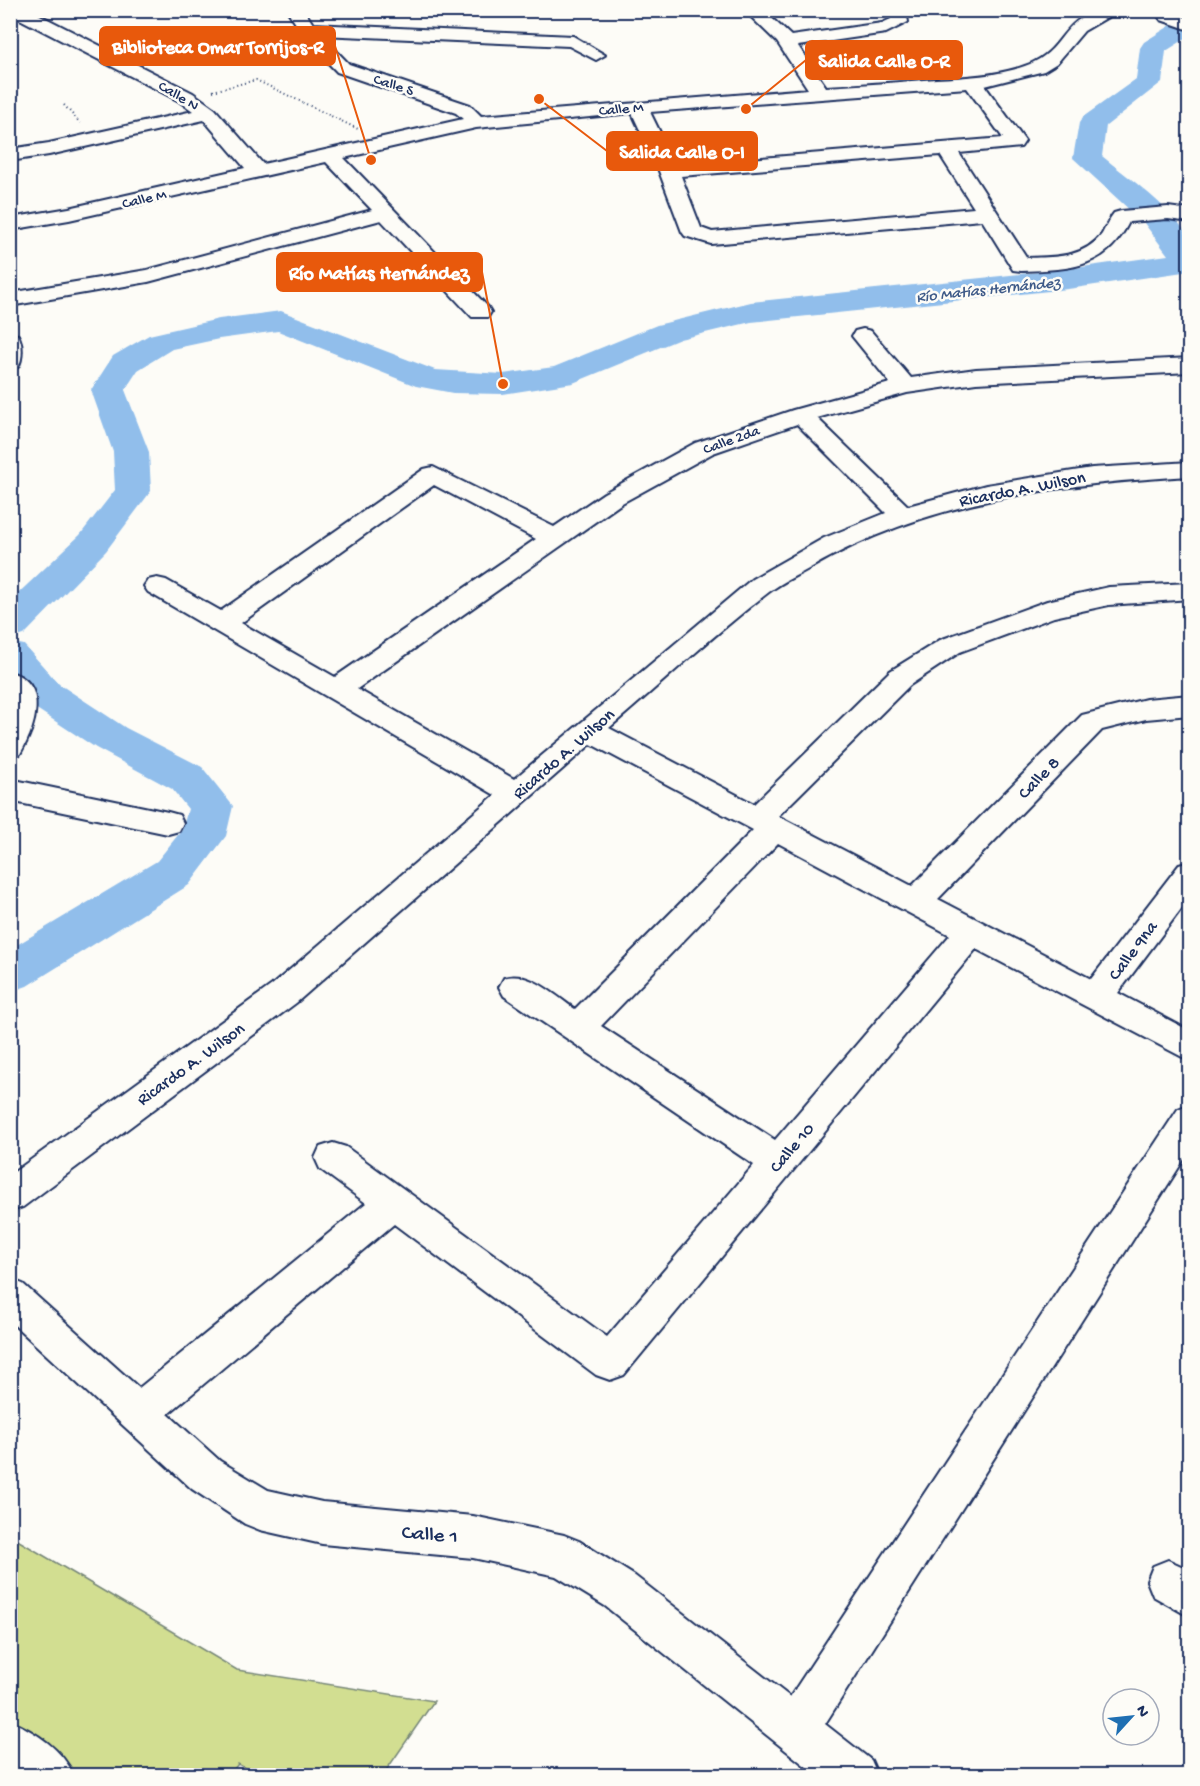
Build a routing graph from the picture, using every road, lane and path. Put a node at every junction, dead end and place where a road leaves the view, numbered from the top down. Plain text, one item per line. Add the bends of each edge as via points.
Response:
1 (16, 10) edge
2 (295, 10) edge
3 (752, 10) edge
4 (894, 10) edge
5 (1112, 10) edge
6 (1167, 16) dead end
7 (1190, 25) edge
8 (308, 29) junction
9 (788, 42) junction
10 (596, 55) dead end
11 (973, 83) junction
12 (821, 93) junction
13 (186, 97) junction
14 (638, 106) junction
15 (208, 113) junction
16 (476, 122) junction
17 (373, 145) junction
18 (947, 150) junction
19 (10, 155) edge
20 (330, 155) junction
21 (669, 171) junction
22 (259, 172) junction
23 (385, 213) junction
24 (988, 213) junction
25 (1181, 215) edge
26 (10, 224) edge
27 (10, 300) edge
28 (480, 312) dead end
29 (863, 336) dead end
30 (10, 340) edge
31 (10, 362) edge
32 (1190, 365) edge
33 (905, 386) junction
34 (801, 415) junction
35 (1190, 469) edge
36 (903, 515) junction
37 (556, 539) junction
38 (157, 586) dead end
39 (1190, 591) edge
40 (222, 623) junction
41 (10, 681) edge
42 (337, 689) junction
43 (1190, 705) edge
44 (589, 730) junction
45 (10, 747) edge
46 (10, 790) edge
47 (517, 794) junction
48 (168, 823) dead end
49 (764, 825) junction
50 (1190, 873) edge
51 (915, 903) junction
52 (971, 933) junction
53 (516, 987) dead end
54 (1096, 998) junction
55 (577, 1028) junction
56 (1190, 1047) edge
57 (1190, 1119) edge
58 (333, 1158) dead end
59 (779, 1162) junction
60 (10, 1196) edge
61 (394, 1202) junction
62 (10, 1296) edge
63 (138, 1413) junction
64 (796, 1728) junction
65 (10, 1743) edge
66 (51, 1776) edge
67 (855, 1776) edge

1 - 13 street, Calle N
2 - 8 street, Calle S
3 - 9 street
4 - 9 street via 900,15 899,22 886,28
5 - 11 street, Calle M via 1078,27 1051,59 1038,67
6 - 7 street
8 - 10 street via 573,40
8 - 16 street, Calle S via 343,68 463,109
9 - 12 street
11 - 12 street, Calle M
11 - 18 street via 1015,141 1009,145
12 - 14 street, Calle M
13 - 15 street, Calle N
13 - 17 path via 256,80 358,129
14 - 16 street, Calle M
14 - 21 street
15 - 19 street
15 - 22 street, Calle N
16 - 17 street, Calle M
17 - 20 street, Calle M
18 - 21 street
18 - 24 street
20 - 22 street, Calle M
20 - 23 street
21 - 24 street via 692,232 711,238
22 - 26 street, Calle M
23 - 27 street via 148,276
23 - 28 street
24 - 25 street via 1021,266 1078,262 1114,235 1121,217
29 - 33 street
30 - 31 street
32 - 33 street, Calle 2da via 976,376
33 - 34 street, Calle 2da
34 - 36 street
34 - 37 street, Calle 2da via 704,448 613,498
35 - 36 street, Ricardo A. Wilson via 1092,475 986,492
36 - 44 street, Ricardo A. Wilson via 833,544 761,585
37 - 40 street via 433,474
37 - 42 street, Calle 2da
38 - 40 street
39 - 49 street via 1109,596 1047,610 951,646 900,678
40 - 42 street
41 - 45 street via 21,692 23,711
42 - 47 street
43 - 51 street, Calle 8 via 1146,709 1092,722
44 - 47 street, Ricardo A. Wilson
44 - 49 street
46 - 48 street
47 - 60 street, Ricardo A. Wilson via 284,994
49 - 51 street
49 - 55 street
50 - 54 street, Calle 9na
51 - 52 street
52 - 54 street
52 - 59 street, Calle 10
53 - 55 street
54 - 56 street
55 - 59 street
57 - 64 street
58 - 61 street
59 - 61 street, Calle 10 via 610,1362
61 - 63 street
62 - 63 street, Calle 1
63 - 64 street, Calle 1 via 206,1476 260,1509 322,1523 473,1538 564,1556 620,1591
64 - 67 street, Calle 1
65 - 66 street

